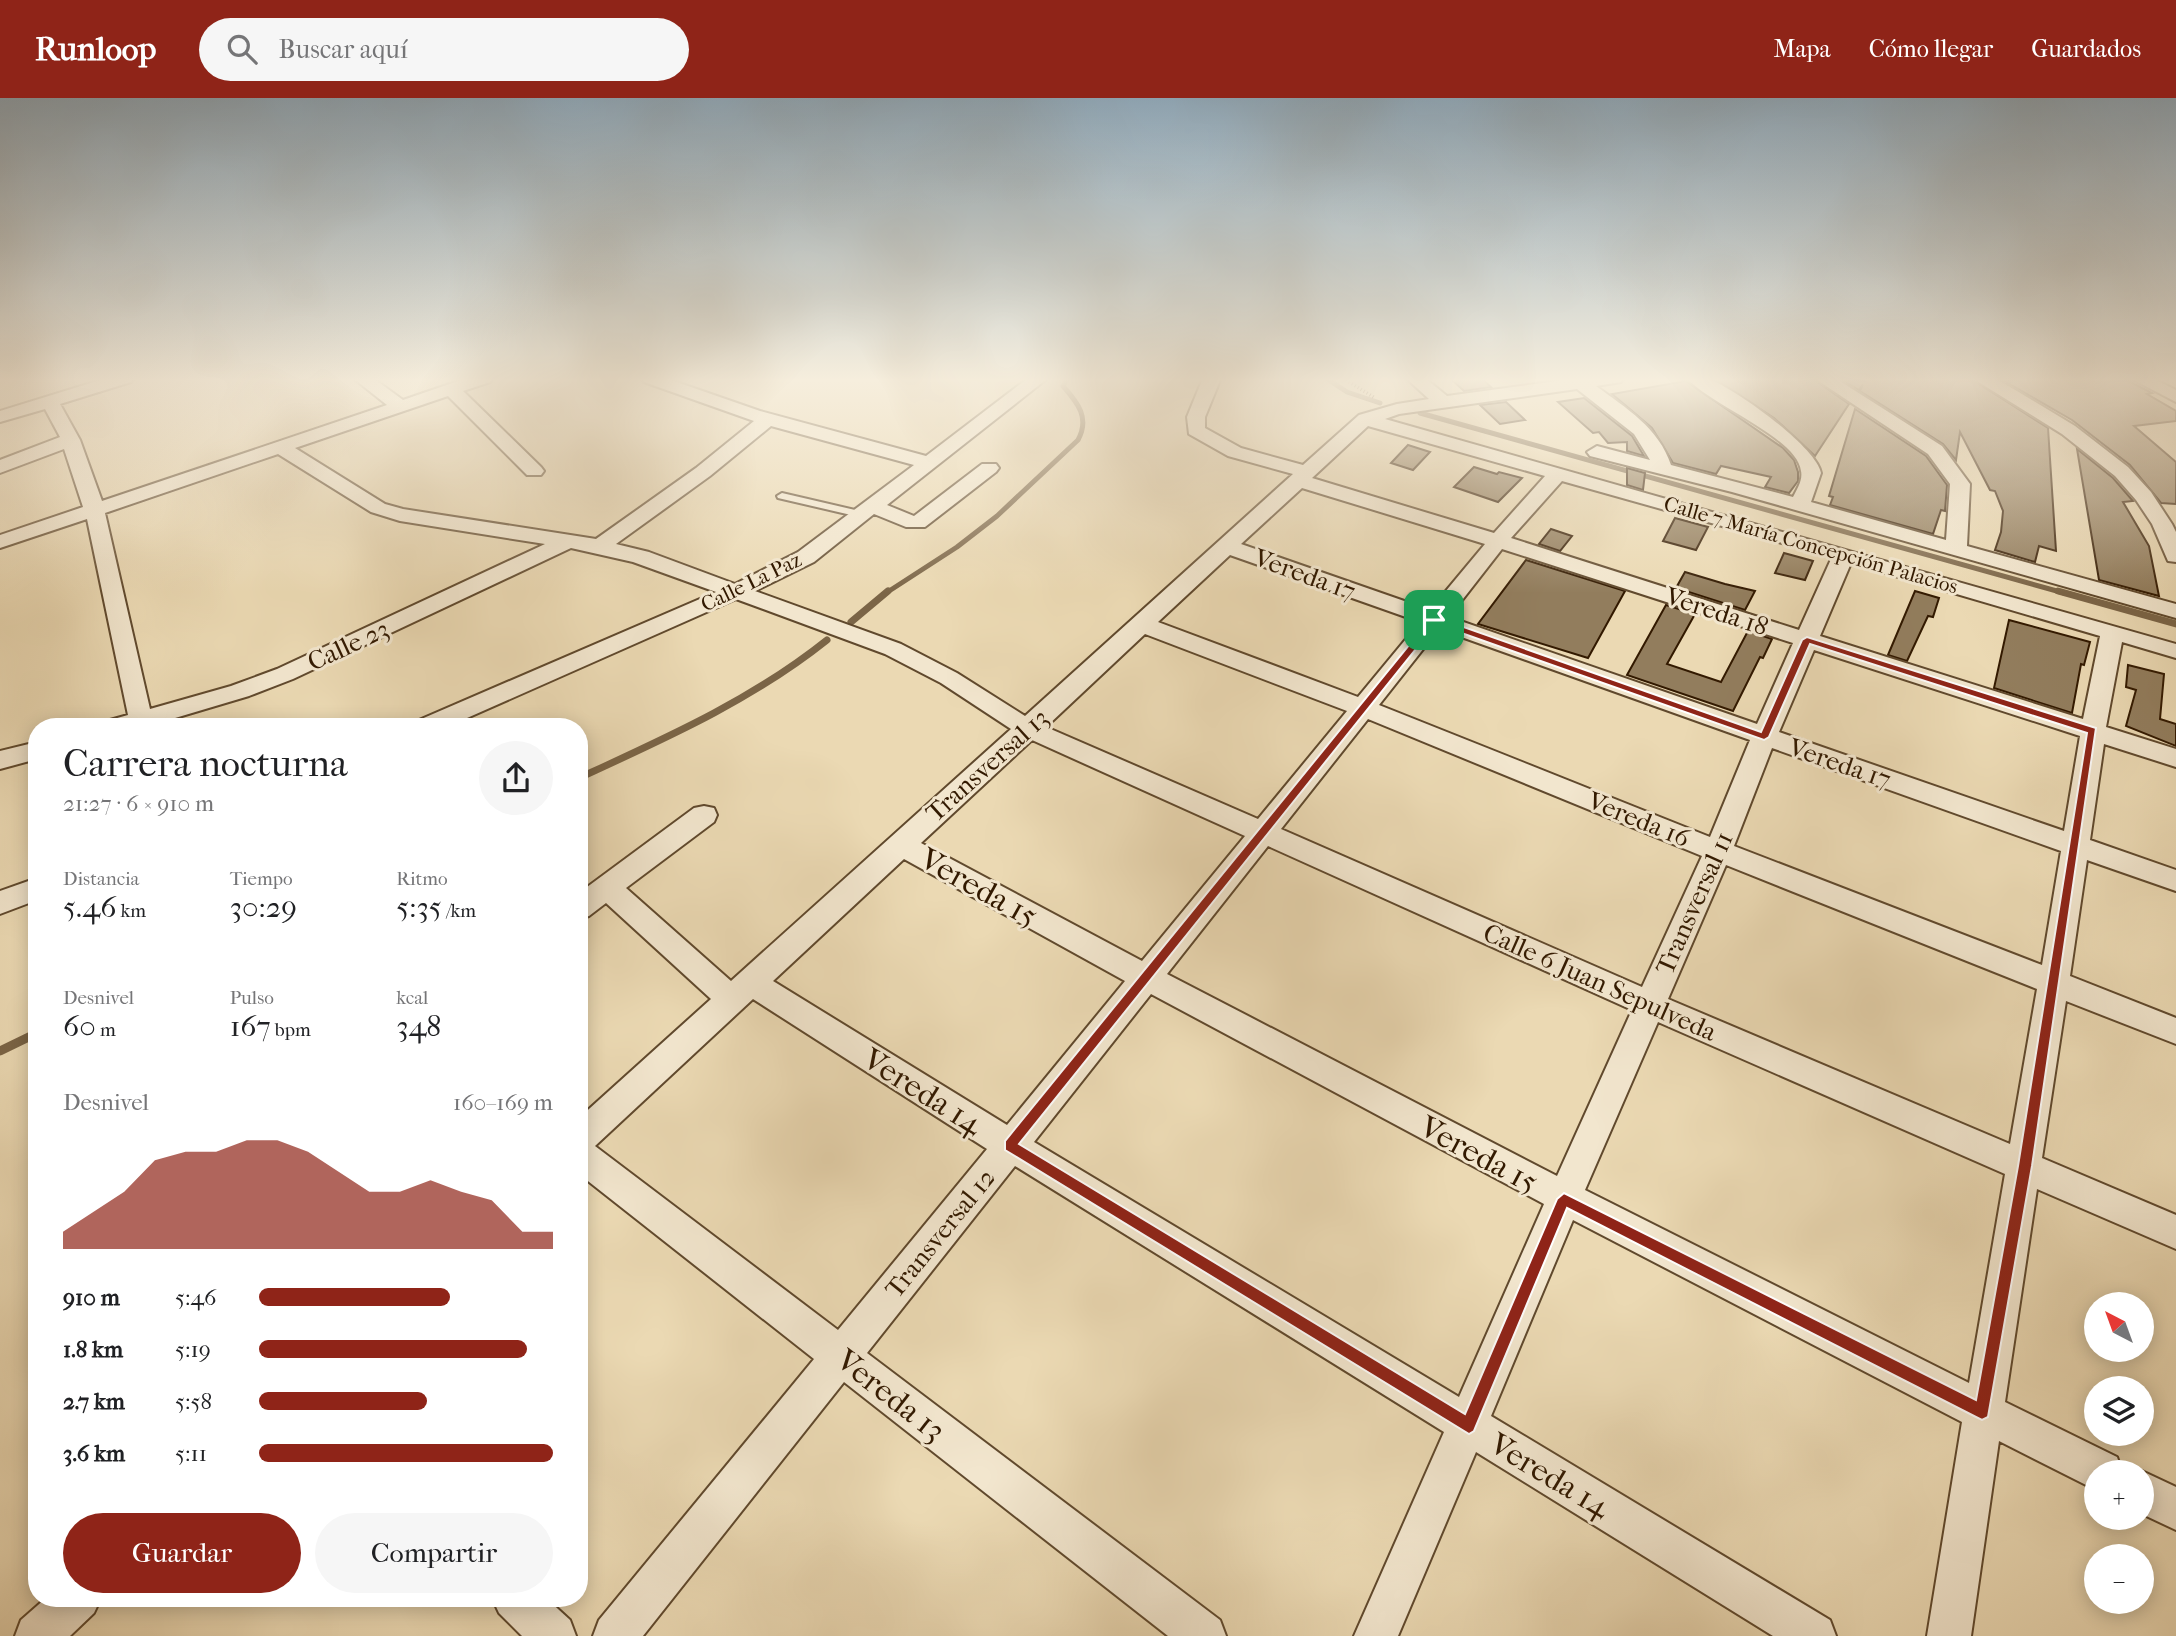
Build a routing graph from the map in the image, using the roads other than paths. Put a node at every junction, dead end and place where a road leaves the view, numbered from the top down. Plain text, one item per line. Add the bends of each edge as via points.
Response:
1 (45, 450) edge
2 (73, 450) edge
3 (267, 450) edge
4 (284, 450) edge
5 (513, 450) edge
6 (730, 450) edge
7 (883, 450) edge
8 (947, 450) edge
9 (1229, 450) edge
10 (1331, 450) edge
11 (1475, 450) edge
12 (1654, 450) edge
13 (1797, 450) edge
14 (1935, 450) edge
15 (2098, 450) edge
16 (1597, 452) dead end
17 (930, 463) junction
18 (0, 467) edge
19 (989, 468) dead end
20 (1662, 468) junction
21 (534, 471) dead end
22 (1558, 473) junction
23 (1302, 476) junction
24 (782, 496) dead end
25 (1800, 505) junction
26 (94, 511) junction
27 (869, 511) junction
28 (568, 541) junction
29 (1499, 541) junction
30 (0, 542) edge
31 (600, 546) junction
32 (1226, 546) junction
33 (1956, 550) junction
34 (1844, 554) junction
35 (2176, 556) edge
36 (734, 592) junction
37 (2176, 611) edge
38 (1434, 620) junction
39 (1141, 624) junction
40 (2112, 632) junction
41 (1807, 640) junction
42 (2176, 651) edge
43 (1364, 708) junction
44 (133, 718) edge
45 (153, 718) edge
46 (446, 718) edge
47 (1027, 728) junction
48 (2093, 731) junction
49 (1764, 737) junction
50 (28, 752) edge
51 (2176, 758) edge
52 (0, 760) edge
53 (704, 816) dead end
54 (1264, 834) junction
55 (899, 844) junction
56 (2075, 845) junction
57 (1718, 851) junction
58 (2176, 881) edge
59 (607, 888) junction
60 (28, 892) edge
61 (588, 902) edge
62 (0, 903) edge
63 (1146, 979) junction
64 (2053, 982) junction
65 (741, 990) junction
66 (1649, 1004) junction
67 (2176, 1031) edge
68 (588, 1132) edge
69 (1010, 1145) junction
70 (588, 1161) edge
71 (2025, 1166) junction
72 (1564, 1199) junction
73 (2176, 1232) edge
74 (840, 1356) junction
75 (1982, 1412) junction
76 (1469, 1426) junction
77 (2084, 1463) edge
78 (2154, 1498) edge
79 (2176, 1509) edge
80 (69, 1607) edge
81 (523, 1607) edge
82 (37, 1636) edge
83 (554, 1636) edge
84 (615, 1636) edge
85 (1204, 1636) edge
86 (1376, 1636) edge
87 (1814, 1636) edge
88 (1949, 1636) edge

1 - 18 street
2 - 26 street
3 - 26 street
4 - 28 street, Calle 6 Juan Sepulveda via 378,508
5 - 21 street
6 - 31 street
7 - 17 street
8 - 17 street, Calle La Paz
9 - 23 street, Vereda 18
10 - 23 street, Transversal 13
11 - 22 street, Calle 7 María Concepción Palacios
12 - 20 street
13 - 25 street via 1806,457 1811,477
14 - 33 street via 1960,484
15 - 35 street via 2119,466 2158,518
16 - 20 street
17 - 27 street, Calle La Paz
19 - 27 street via 918,523
20 - 25 street
22 - 29 street, Transversal 12
22 - 34 street, Calle 7 María Concepción Palacios
23 - 29 street, Vereda 18
23 - 32 street, Transversal 13
24 - 27 lane
25 - 33 street
26 - 30 street
26 - 44 street
27 - 36 street, Calle La Paz via 806,557
28 - 31 street, Calle 6 Juan Sepulveda
28 - 45 street, Calle 23 via 285,674
29 - 38 street, Transversal 12
29 - 41 street, Vereda 18
31 - 36 street, Calle 6 Juan Sepulveda
32 - 38 street, Vereda 17
32 - 39 street, Transversal 13
33 - 37 street
34 - 40 street, Calle 7 María Concepción Palacios
34 - 41 street, Transversal 11
36 - 46 street, Calle La Paz
36 - 47 street, Calle 6 Juan Sepulveda via 893,649
38 - 43 street, Transversal 12
38 - 49 street, Vereda 17
39 - 43 street, Vereda 16
39 - 47 street, Transversal 13
40 - 42 street, Calle 7 María Concepción Palacios
40 - 48 street
41 - 48 street, Vereda 18
41 - 49 street, Transversal 11
43 - 54 street, Transversal 12
43 - 57 street, Vereda 16
47 - 54 street, Calle 6 Juan Sepulveda
47 - 55 street, Transversal 13
48 - 51 street, Vereda 18
48 - 56 street
49 - 56 street, Vereda 17
49 - 57 street, Transversal 11
50 - 52 street
53 - 59 street
54 - 63 street, Transversal 12
54 - 66 street, Calle 6 Juan Sepulveda
55 - 63 street, Vereda 15
55 - 65 street, Transversal 13
56 - 58 street, Vereda 17
56 - 64 street
57 - 64 street, Vereda 16
57 - 66 street, Transversal 11
59 - 61 street
59 - 65 street, Vereda 14
60 - 62 street
63 - 69 street, Transversal 12
63 - 72 street, Vereda 15
64 - 67 street, Vereda 16
64 - 71 street
65 - 68 street, Transversal 13
65 - 69 street, Vereda 14
66 - 71 street, Calle 6 Juan Sepulveda
66 - 72 street, Transversal 11
69 - 74 street, Transversal 12
69 - 76 street, Vereda 14
70 - 74 street, Vereda 13
71 - 73 street, Calle 6 Juan Sepulveda
71 - 75 street
72 - 75 street, Vereda 15
72 - 76 street, Transversal 11
74 - 84 street, Transversal 12
74 - 85 street, Vereda 13
75 - 77 street, Vereda 15
75 - 88 street
76 - 86 street, Transversal 11
76 - 87 street, Vereda 14
78 - 79 street
80 - 82 street
81 - 83 street

